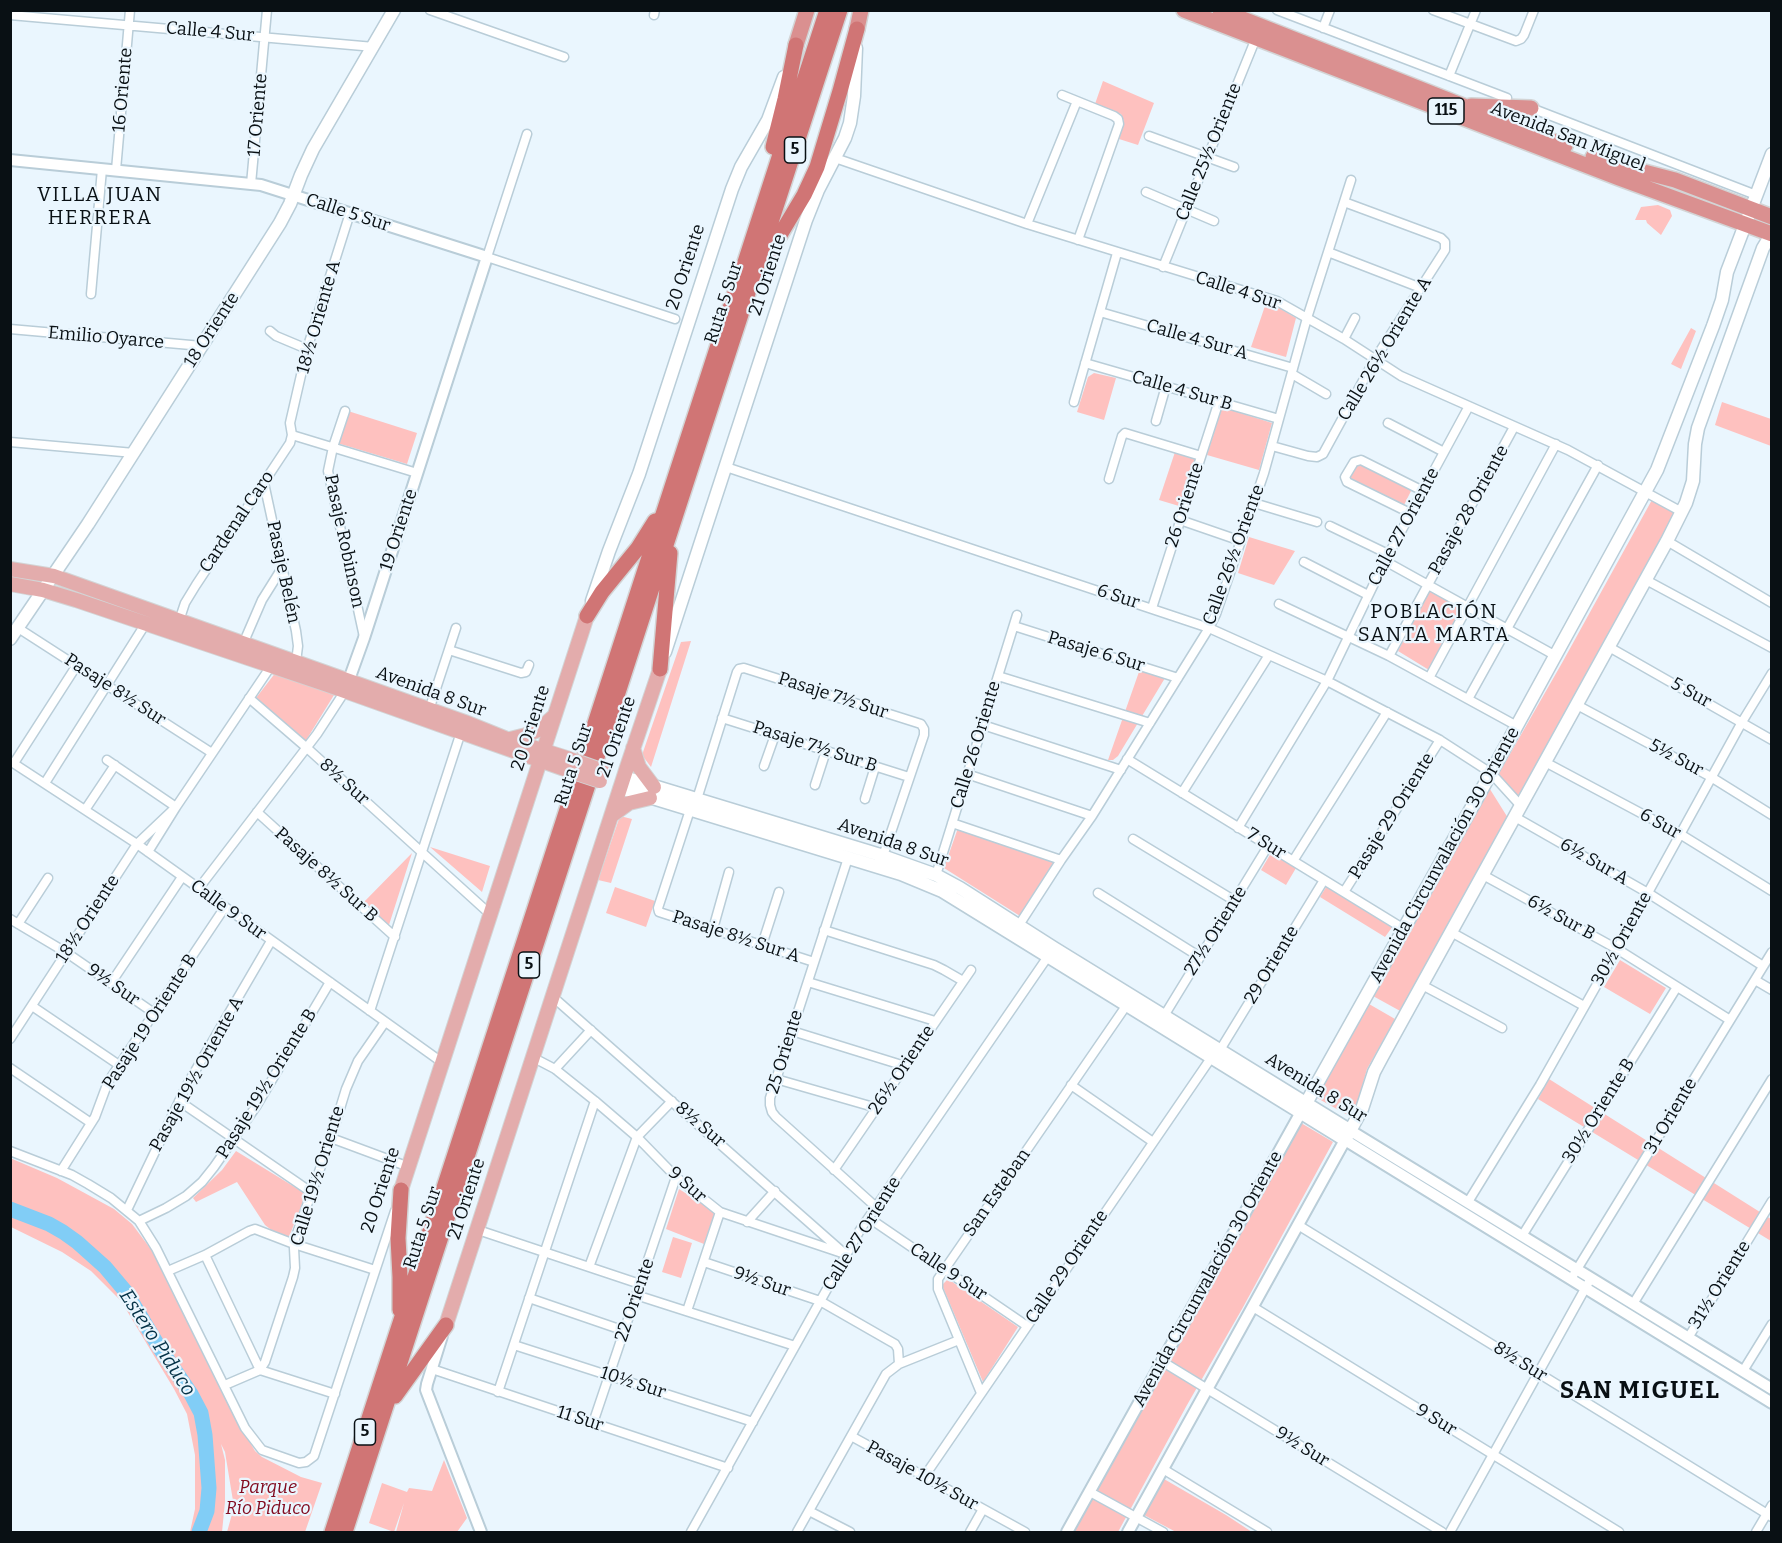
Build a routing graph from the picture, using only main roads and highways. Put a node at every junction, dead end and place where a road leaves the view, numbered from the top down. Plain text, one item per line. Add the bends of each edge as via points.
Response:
1 (394, 10) edge
2 (807, 10) edge
3 (827, 10) edge
4 (840, 10) edge
5 (861, 10) edge
6 (1220, 10) edge
7 (1185, 11) edge
8 (857, 29) junction
9 (796, 45) junction
10 (1463, 106) junction
11 (1531, 108) road end
12 (1772, 154) edge
13 (1748, 217) junction
14 (1772, 217) edge
15 (759, 221) junction
16 (1771, 233) edge
17 (749, 289) junction
18 (1682, 407) junction
19 (1700, 422) junction
20 (670, 495) junction
21 (676, 513) junction
22 (10, 568) edge
23 (54, 576) junction
24 (10, 584) edge
25 (43, 590) junction
26 (587, 616) junction
27 (10, 639) edge
28 (660, 669) junction
29 (347, 686) junction
30 (555, 716) junction
31 (507, 739) junction
32 (633, 748) junction
33 (542, 756) junction
34 (622, 783) junction
35 (652, 792) junction
36 (693, 804) junction
37 (611, 816) junction
38 (1051, 953) junction
39 (1215, 1054) junction
40 (1304, 1108) junction
41 (401, 1190) joint
42 (446, 1325) joint
43 (398, 1331) junction
44 (383, 1416) junction
45 (333, 1533) edge
46 (345, 1533) edge

1 - 23 main road, 18 Oriente via 313,149 280,223
2 - 9 highway, 20 Oriente
3 - 15 highway, Ruta 5 Sur / 5
4 - 17 highway, Ruta 5 Sur / 5
5 - 8 highway, 21 Oriente
6 - 10 highway, Avenida San Miguel / 115
7 - 13 highway, Avenida San Miguel / 115 via 1619,178
8 - 17 highway via 813,177
8 - 28 main road, 21 Oriente via 853,105 847,131 806,220
9 - 15 highway via 766,173
9 - 26 main road, 20 Oriente via 768,120 732,189 639,474
10 - 11 highway
10 - 13 highway, Avenida San Miguel / 115 via 1606,162 1675,180
12 - 13 main road, Avenida Circunvalación 30 Oriente
13 - 14 highway, Avenida San Miguel / 115
13 - 16 highway, Avenida San Miguel / 115
13 - 18 main road, Avenida Circunvalación 30 Oriente
15 - 20 highway, Ruta 5 Sur / 5
16 - 19 main road
17 - 21 highway, Ruta 5 Sur / 5
18 - 19 main road
18 - 40 main road, Avenida Circunvalación 30 Oriente via 1646,491
19 - 40 main road, Avenida 8 Sur via 1692,489 1682,512 1378,1065 1348,1135
20 - 26 highway
20 - 43 highway, Ruta 5 Sur / 5
21 - 28 highway
21 - 44 highway, Ruta 5 Sur / 5
22 - 23 main road, Avenida 8 Sur
23 - 25 main road, 18 Oriente
23 - 29 main road, Avenida 8 Sur via 296,662
24 - 25 main road, Avenida 8 Sur
25 - 27 main road, 18 Oriente
25 - 29 main road, Avenida 8 Sur via 271,666
26 - 30 main road, 20 Oriente
28 - 32 main road, 21 Oriente
29 - 31 main road, Avenida 8 Sur via 429,710
29 - 33 main road, Avenida 8 Sur via 461,732
30 - 31 main road via 538,730
30 - 33 main road, 20 Oriente
31 - 33 main road, Avenida 8 Sur
32 - 34 main road, 21 Oriente
32 - 35 main road
33 - 34 main road, Avenida 8 Sur, bridge
33 - 41 main road, 20 Oriente
34 - 35 main road, Avenida 8 Sur
34 - 37 main road, 21 Oriente
35 - 36 main road, Avenida 8 Sur
35 - 37 main road
36 - 38 main road, Avenida 8 Sur via 942,891
36 - 38 main road, Avenida 8 Sur via 883,856 936,875 1019,926
37 - 42 main road, 21 Oriente
38 - 39 main road, Avenida 8 Sur via 1126,1006
38 - 39 main road, Avenida 8 Sur via 1164,1016
39 - 40 main road, Avenida 8 Sur
41 - 43 highway
42 - 44 highway
43 - 45 highway, Ruta 5 Sur / 5
44 - 46 highway, Ruta 5 Sur / 5

